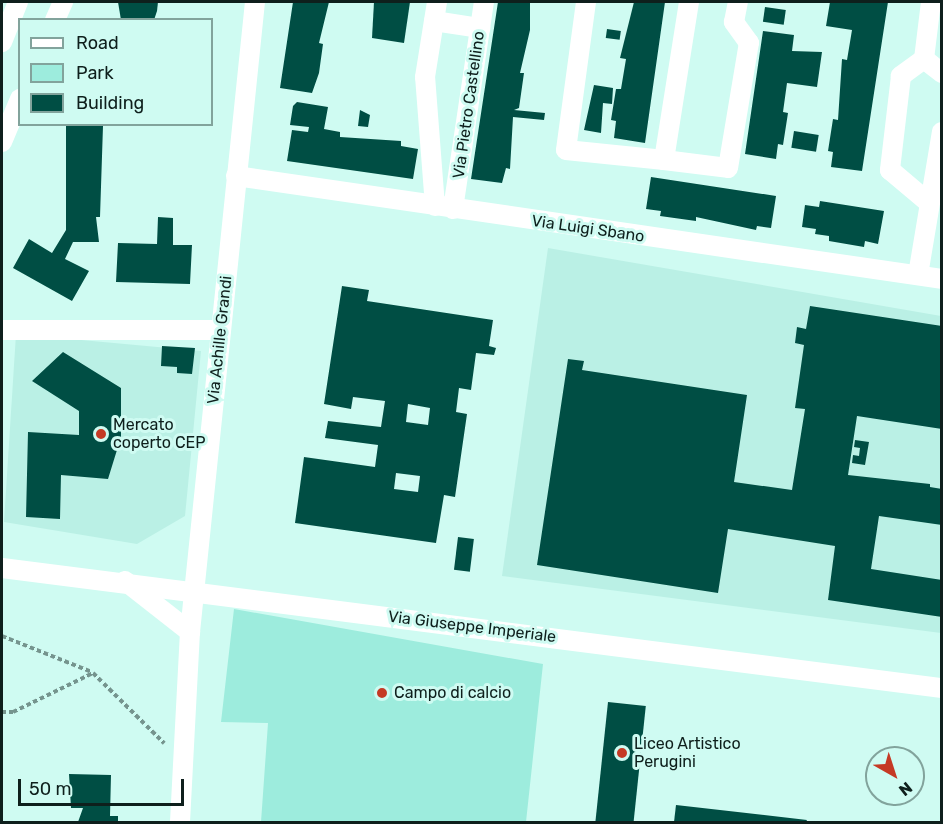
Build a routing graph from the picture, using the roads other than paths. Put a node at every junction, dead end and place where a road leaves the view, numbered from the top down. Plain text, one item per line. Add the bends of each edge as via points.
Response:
1 (18, 2) edge
2 (63, 2) edge
3 (255, 2) edge
4 (484, 2) edge
5 (586, 2) edge
6 (689, 2) edge
7 (738, 2) edge
8 (931, 2) edge
9 (436, 11) edge
10 (56, 18) edge
11 (480, 28) junction
12 (2, 42) edge
13 (924, 59) junction
14 (942, 73) edge
15 (18, 104) edge
16 (942, 132) edge
17 (2, 142) edge
18 (664, 160) junction
19 (236, 176) junction
20 (929, 203) junction
21 (444, 208) junction
22 (918, 275) junction
23 (942, 279) edge
24 (2, 330) edge
25 (221, 330) junction
26 (2, 568) edge
27 (124, 582) junction
28 (196, 590) junction
29 (190, 632) junction
30 (942, 688) edge
31 (180, 822) edge

1 - 12 street
2 - 10 street
3 - 19 street, Via Achille Grandi
4 - 11 street, Via Pietro Castellino
5 - 18 street via 566,150
6 - 18 street
7 - 18 street via 734,22 749,43 728,168
8 - 13 street
9 - 11 street
9 - 21 street, Via Pietro Castellino via 425,77
11 - 21 street, Via Pietro Castellino
13 - 14 street
13 - 20 street via 901,76 890,170
15 - 17 street
16 - 20 street
19 - 21 street, Via Luigi Sbano
19 - 25 street, Via Achille Grandi
20 - 22 street
21 - 22 street, Via Luigi Sbano
22 - 23 street, Via Luigi Sbano
24 - 25 street
25 - 28 street, Via Achille Grandi
26 - 27 street, Via Giuseppe Imperiale
27 - 28 street, Via Giuseppe Imperiale
27 - 29 street
28 - 29 street, Via Achille Grandi
28 - 30 street, Via Giuseppe Imperiale
29 - 31 street, Via Achille Grandi

